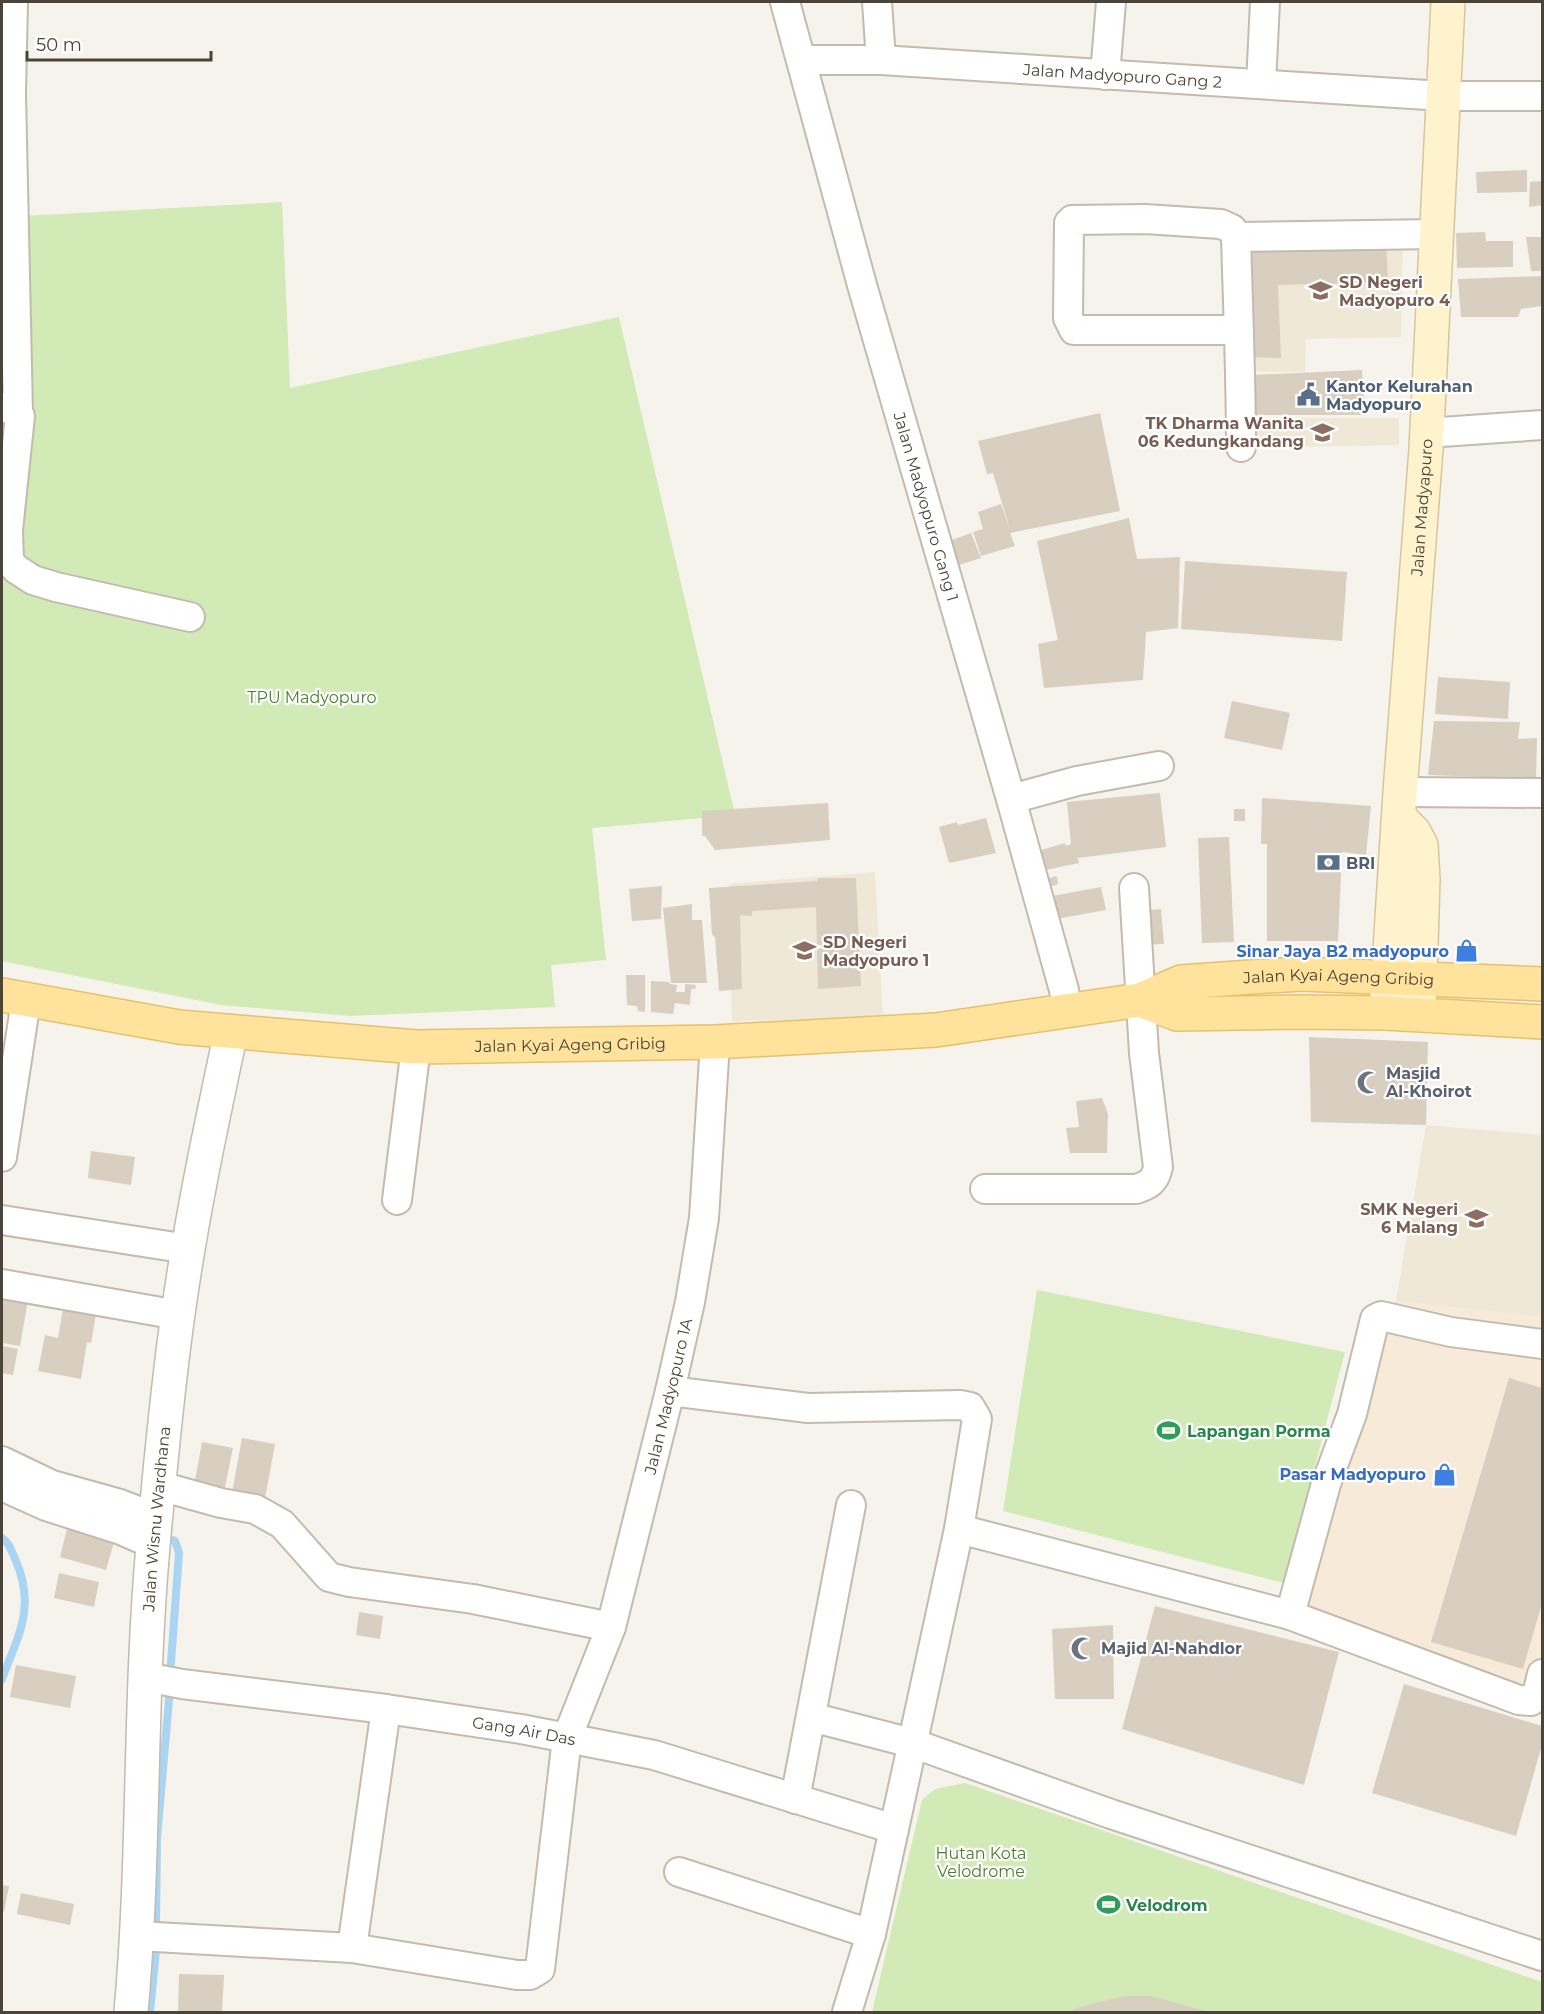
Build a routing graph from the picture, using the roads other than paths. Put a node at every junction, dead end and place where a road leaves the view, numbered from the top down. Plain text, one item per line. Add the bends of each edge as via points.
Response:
1 (14, 2) edge
2 (785, 2) edge
3 (878, 2) edge
4 (1111, 2) edge
5 (1265, 2) edge
6 (1448, 2) edge
7 (802, 60) junction
8 (880, 60) junction
9 (1105, 75) junction
10 (1262, 84) junction
11 (6, 94) edge
12 (1443, 96) junction
13 (1542, 96) edge
14 (7, 185) edge
15 (1436, 234) junction
16 (1236, 237) junction
17 (1239, 330) junction
18 (10, 410) edge
19 (1542, 425) edge
20 (1427, 433) junction
21 (1241, 447) dead end
22 (5, 529) edge
23 (190, 617) dead end
24 (1159, 766) dead end
25 (1542, 794) edge
26 (1011, 799) junction
27 (1400, 805) junction
28 (1134, 888) dead end
29 (1388, 978) junction
30 (1421, 979) junction
31 (1542, 984) edge
32 (14, 998) edge
33 (1140, 1000) junction
34 (1067, 1011) junction
35 (1386, 1013) junction
36 (1419, 1014) junction
37 (1542, 1022) edge
38 (231, 1032) junction
39 (715, 1042) junction
40 (416, 1047) junction
41 (2, 1157) edge
42 (985, 1189) dead end
43 (397, 1200) dead end
44 (2, 1220) edge
45 (188, 1249) junction
46 (2, 1284) edge
47 (178, 1315) junction
48 (1542, 1344) edge
49 (670, 1391) junction
50 (2, 1461) edge
51 (2, 1486) edge
52 (160, 1486) junction
53 (49, 1496) junction
54 (851, 1505) dead end
55 (959, 1529) junction
56 (154, 1532) junction
57 (1290, 1615) junction
58 (610, 1627) junction
59 (1542, 1674) edge
60 (163, 1680) junction
61 (386, 1709) junction
62 (811, 1718) junction
63 (567, 1738) junction
64 (912, 1743) junction
65 (795, 1798) junction
66 (894, 1829) junction
67 (679, 1872) dead end
68 (870, 1934) junction
69 (138, 1936) junction
70 (352, 1948) junction
71 (1542, 1956) edge
72 (131, 2013) edge
73 (848, 2013) edge

1 - 11 street
2 - 7 street, Jalan Madyopuro Gang 1
3 - 8 street
4 - 9 street
5 - 10 street
6 - 12 main road, Jalan Madyapuro
7 - 8 street, Jalan Madyopuro Gang 2
7 - 26 street, Jalan Madyopuro Gang 1 via 862,285
8 - 9 street, Jalan Madyopuro Gang 2
9 - 10 street, Jalan Madyopuro Gang 2
10 - 12 street, Jalan Madyopuro Gang 2
11 - 14 street
12 - 13 street, Jalan Madyopuro Gang 2
12 - 15 main road, Jalan Madyapuro
14 - 18 street
15 - 16 street
15 - 20 main road, Jalan Madyapuro
16 - 17 street
16 - 17 street via 1221,225 1145,219 1072,220 1068,318 1074,330
17 - 21 street
18 - 22 street via 20,422
19 - 20 street
20 - 27 main road, Jalan Madyapuro
22 - 23 street via 9,561 33,580
24 - 26 street via 1077,781
25 - 27 street
26 - 34 street, Jalan Madyopuro Gang 1
27 - 29 main road, Jalan Madyapuro
27 - 30 main road via 1421,845
28 - 33 street
29 - 30 main road, Jalan Kyai Ageng Gribig
29 - 33 main road, Jalan Kyai Ageng Gribig via 1302,974 1181,981
29 - 35 main road, Jalan Madyapuro
30 - 31 main road, Jalan Kyai Ageng Gribig
30 - 36 main road
32 - 38 main road, Jalan Kyai Ageng Gribig via 179,1027
32 - 41 street
33 - 34 main road, Jalan Kyai Ageng Gribig
33 - 35 main road, Jalan Kyai Ageng Gribig via 1177,1014
33 - 42 street via 1156,1177 1147,1186 1136,1189
34 - 39 main road, Jalan Kyai Ageng Gribig via 806,1047
35 - 36 main road, Jalan Kyai Ageng Gribig
36 - 37 main road, Jalan Kyai Ageng Gribig
38 - 40 main road, Jalan Kyai Ageng Gribig
38 - 45 street, Jalan Wisnu Wardhana
39 - 40 main road, Jalan Kyai Ageng Gribig
39 - 49 street, Jalan Madyopuro 1A via 704,1218
40 - 43 street
44 - 45 street
45 - 47 street, Jalan Wisnu Wardhana
46 - 47 street
47 - 52 street, Jalan Wisnu Wardhana
48 - 57 street via 1451,1332 1381,1316 1375,1319 1352,1414 1326,1484
49 - 55 street via 808,1408 970,1407 977,1419
49 - 58 street, Jalan Madyopuro 1A
50 - 53 street
51 - 53 street
52 - 56 street, Jalan Wisnu Wardhana
52 - 58 street via 255,1509 282,1524 328,1577 473,1599
53 - 56 street via 121,1530
54 - 62 street
55 - 57 street
55 - 64 street
56 - 60 street, Jalan Wisnu Wardhana
57 - 59 street via 1520,1700 1532,1701
58 - 63 street, Jalan Madyopuro 1A
60 - 61 street, Gang Air Das
60 - 69 street, Jalan Wisnu Wardhana
61 - 63 street, Gang Air Das
61 - 70 street
62 - 64 street
62 - 65 street
63 - 65 street, Gang Air Das via 654,1755
63 - 70 street, Jalan Madyopuro 1A via 537,1972 517,1975
64 - 66 street
64 - 71 street via 1111,1814
65 - 66 street, Gang Air Das
66 - 68 street
67 - 68 street
68 - 73 street
69 - 70 street
69 - 72 street, Jalan Wisnu Wardhana

